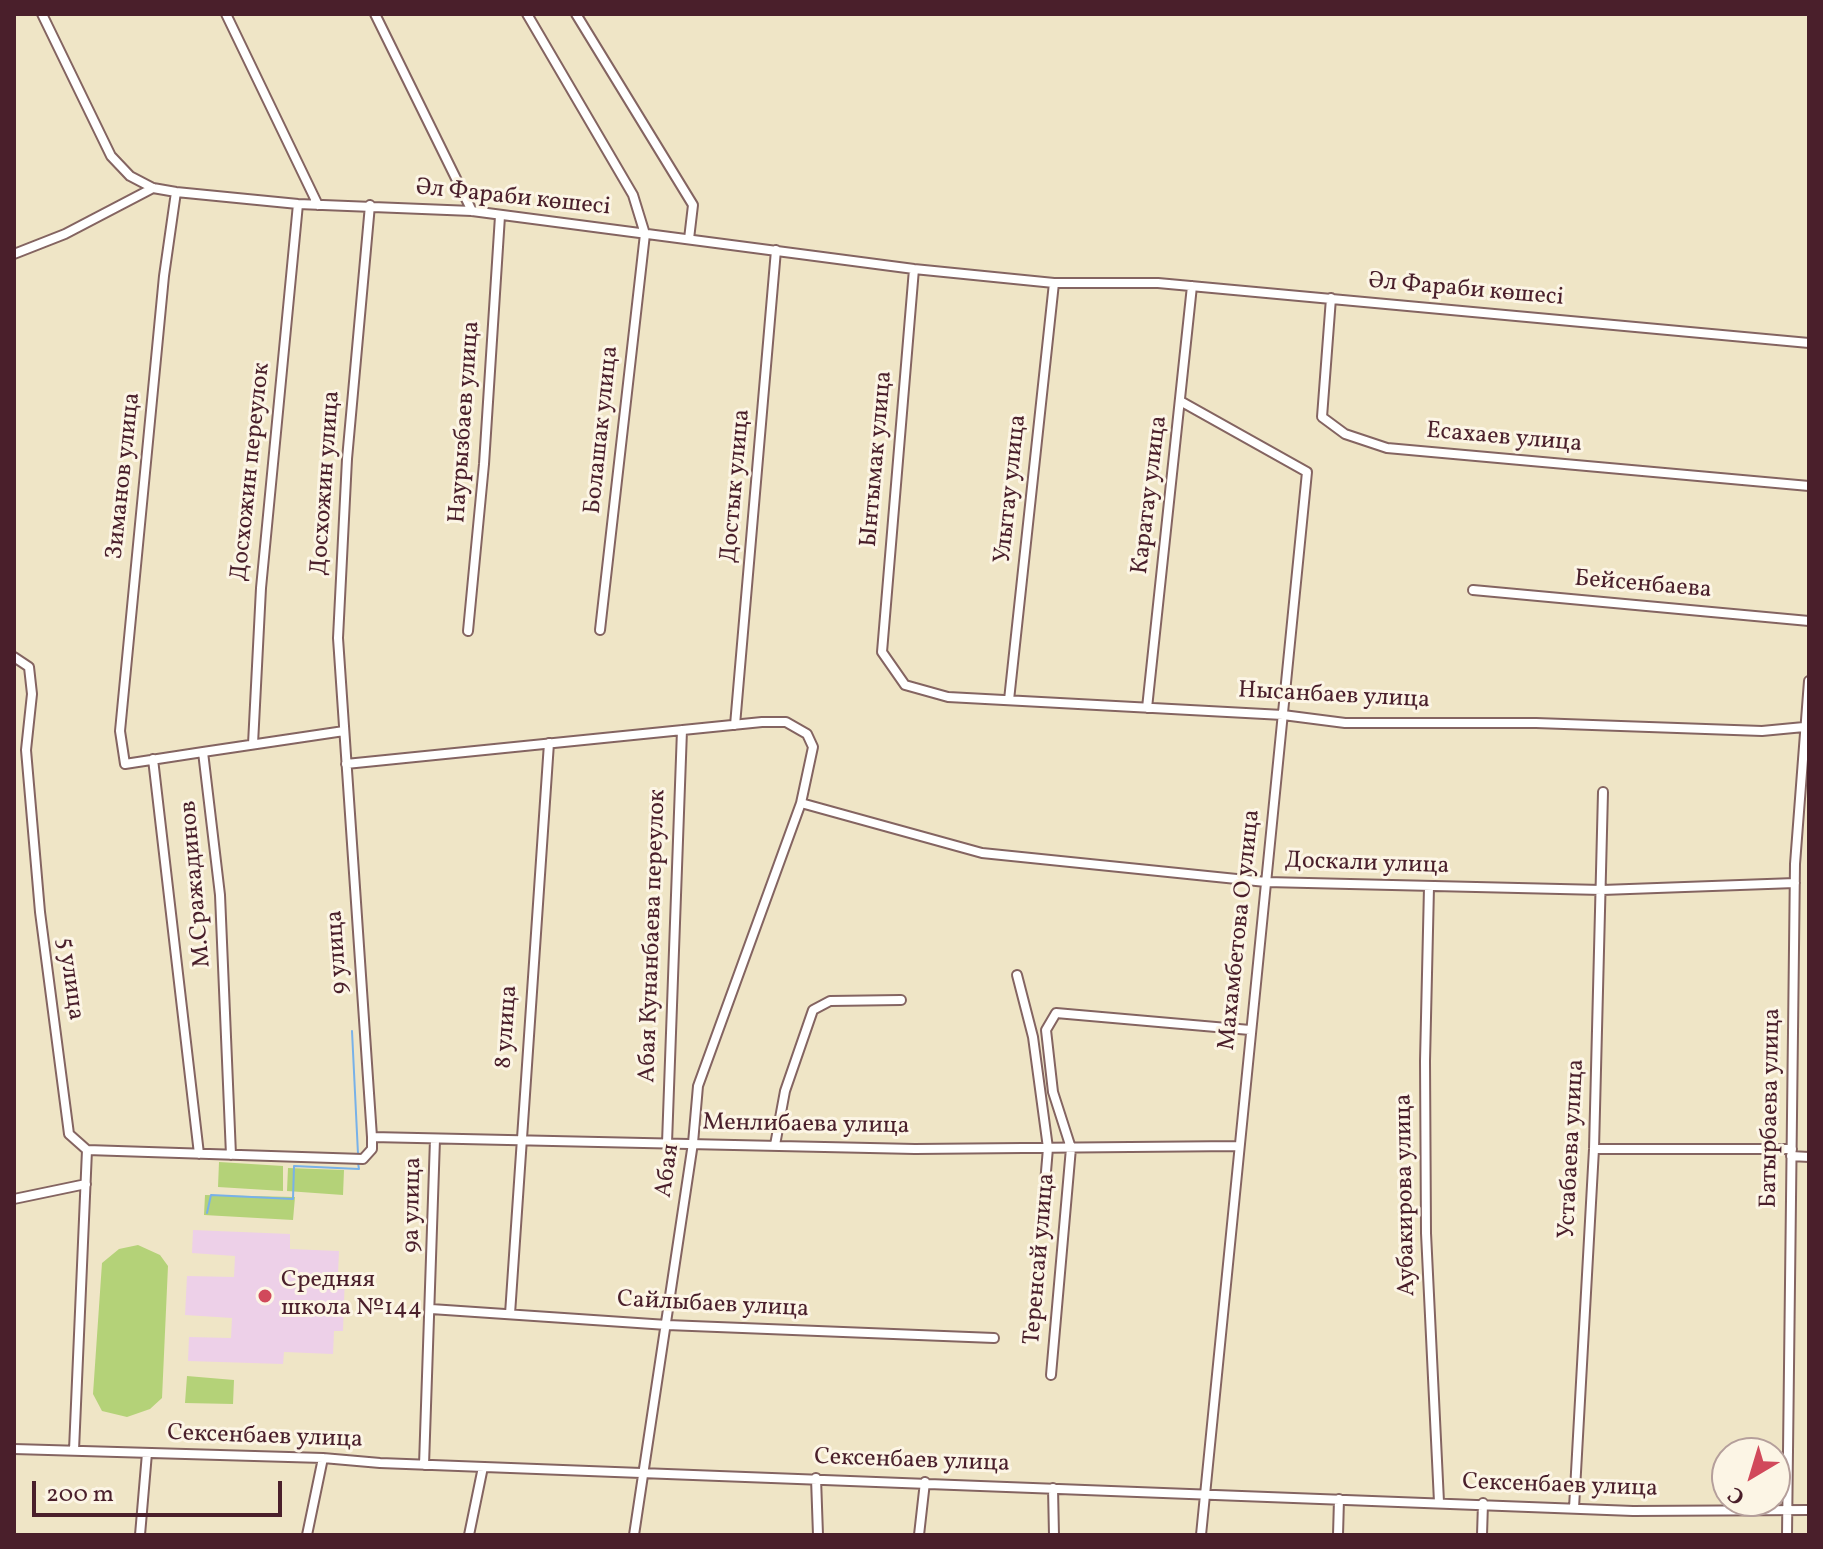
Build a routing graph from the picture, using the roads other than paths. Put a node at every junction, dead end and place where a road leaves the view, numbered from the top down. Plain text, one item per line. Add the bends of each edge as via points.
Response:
1 (42, 14) edge
2 (226, 14) edge
3 (375, 14) edge
4 (527, 14) edge
5 (576, 14) edge
6 (153, 188) junction
7 (176, 192) junction
8 (298, 204) junction
9 (318, 205) junction
10 (370, 205) junction
11 (472, 211) junction
12 (500, 216) junction
13 (645, 234) junction
14 (689, 239) junction
15 (776, 250) junction
16 (14, 254) edge
17 (914, 269) junction
18 (1054, 283) junction
19 (1192, 286) junction
20 (1331, 298) junction
21 (1809, 343) edge
22 (1182, 402) junction
23 (1809, 486) edge
24 (1473, 590) dead end
25 (1809, 621) edge
26 (600, 630) dead end
27 (468, 631) dead end
28 (882, 652) joint
29 (14, 657) edge
30 (1809, 681) edge
31 (1009, 700) junction
32 (1147, 708) junction
33 (1283, 715) junction
34 (735, 725) junction
35 (1804, 727) junction
36 (682, 730) junction
37 (344, 731) junction
38 (549, 743) junction
39 (253, 744) junction
40 (203, 752) junction
41 (153, 759) junction
42 (346, 764) junction
43 (1805, 768) edge
44 (1603, 792) dead end
45 (801, 803) junction
46 (1266, 882) junction
47 (1795, 883) junction
48 (1429, 887) junction
49 (1602, 890) junction
50 (1017, 975) dead end
51 (901, 1000) dead end
52 (1250, 1030) junction
53 (372, 1137) junction
54 (435, 1139) junction
55 (520, 1141) junction
56 (667, 1143) junction
57 (693, 1143) junction
58 (775, 1145) junction
59 (1238, 1146) junction
60 (1048, 1148) junction
61 (1071, 1148) junction
62 (1594, 1149) junction
63 (87, 1150) junction
64 (1792, 1153) junction
65 (199, 1154) junction
66 (231, 1155) junction
67 (1809, 1157) edge
68 (86, 1184) junction
69 (14, 1199) edge
70 (1042, 1219) dead end
71 (431, 1309) junction
72 (510, 1314) junction
73 (667, 1325) junction
74 (994, 1338) dead end
75 (1051, 1375) dead end
76 (1788, 1437) edge
77 (14, 1449) edge
78 (74, 1450) junction
79 (147, 1453) junction
80 (323, 1458) junction
81 (424, 1465) junction
82 (483, 1467) junction
83 (643, 1471) junction
84 (816, 1478) junction
85 (925, 1482) junction
86 (1053, 1488) junction
87 (1205, 1494) junction
88 (1339, 1499) junction
89 (1439, 1502) junction
90 (1483, 1503) junction
91 (1574, 1508) junction
92 (1711, 1509) edge
93 (140, 1535) edge
94 (307, 1535) edge
95 (469, 1535) edge
96 (634, 1535) edge
97 (818, 1535) edge
98 (919, 1535) edge
99 (1054, 1535) edge
100 (1201, 1535) edge
101 (1338, 1535) edge
102 (1482, 1535) edge

1 - 6 street, Әл Фараби көшесі via 111,156 130,176
2 - 9 street
3 - 11 street
4 - 13 street via 633,195
5 - 14 street via 693,205
6 - 7 street, Әл Фараби көшесі
6 - 16 street
7 - 8 street, Әл Фараби көшесі
7 - 41 street, Зиманов улица via 121,715 125,764
8 - 9 street, Әл Фараби көшесі
8 - 39 street, Досхожин переулок via 261,588
9 - 10 street, Әл Фараби көшесі
10 - 11 street, Әл Фараби көшесі
10 - 37 street, Досхожин улица via 347,459 338,638
11 - 12 street, Әл Фараби көшесі
12 - 13 street, Әл Фараби көшесі
12 - 27 street, Наурызбаев улица
13 - 14 street, Әл Фараби көшесі
13 - 26 street, Болашак улица
14 - 15 street, Әл Фараби көшесі
15 - 17 street, Әл Фараби көшесі
15 - 34 street, Достык улица
17 - 18 street, Әл Фараби көшесі
17 - 28 street, Ынтымак улица
18 - 19 street, Әл Фараби көшесі
18 - 31 street, Улытау улица
19 - 20 street, Әл Фараби көшесі
19 - 22 street, Каратау улица
20 - 21 street, Әл Фараби көшесі
20 - 23 street, Есахаев улица via 1322,417 1345,434 1387,448
22 - 32 street, Каратау улица
22 - 33 street, Махамбетова О улица via 1307,472
24 - 25 street, Бейсенбаева
28 - 31 street, Нысанбаев улица via 905,685 948,697
29 - 63 street, 5 улица via 29,667 26,750 40,912 69,1134
30 - 35 street, Батырбаева улица
31 - 32 street, Нысанбаев улица
32 - 33 street, Нысанбаев улица
33 - 35 street, Нысанбаев улица via 1345,723 1762,731
33 - 46 street, Махамбетова О улица
34 - 36 street
34 - 45 street, Абая via 786,722 807,734 812,761
35 - 43 street, Батырбаева улица
36 - 38 street
36 - 56 street, Абая Кунанбаева переулок
37 - 39 street
37 - 42 street, Досхожин улица
38 - 42 street
38 - 55 street, 8 улица
39 - 40 street
40 - 41 street
40 - 66 street, М.Сражадинов via 220,895
41 - 65 street
42 - 53 street, 9 улица
43 - 47 street, Батырбаева улица
44 - 49 street, Устабаева улица
45 - 46 street, Доскали улица via 982,853
45 - 57 street, Абая via 698,1086
46 - 48 street, Доскали улица
46 - 52 street, Махамбетова О улица
47 - 49 street, Доскали улица
47 - 64 street, Батырбаева улица
48 - 49 street, Доскали улица
48 - 89 street, Аубакирова улица via 1426,1233
49 - 62 street, Устабаева улица
50 - 60 street, Теренсай улица via 1033,1037
51 - 58 street via 830,1001 813,1010 785,1091
52 - 59 street, Махамбетова О улица
52 - 61 street via 1056,1013 1046,1030 1053,1092
53 - 54 street, Менлибаева улица
53 - 66 street via 369,1155 356,1162
54 - 55 street, Менлибаева улица
54 - 71 street, 9а улица
55 - 56 street, Менлибаева улица
55 - 72 street, 8 улица
56 - 57 street, Менлибаева улица
57 - 58 street, Менлибаева улица
57 - 73 street, Абая
58 - 60 street, Менлибаева улица
59 - 61 street, Менлибаева улица
59 - 87 street, Махамбетова О улица
60 - 61 street, Менлибаева улица
60 - 70 street, Теренсай улица
61 - 75 street, Теренсай улица
62 - 64 street
62 - 91 street, Устабаева улица
63 - 65 street
63 - 68 street
64 - 67 street
64 - 76 street, Батырбаева улица
65 - 66 street
68 - 69 street
68 - 78 street
71 - 72 street, Сайлыбаев улица
71 - 81 street, 9а улица
72 - 73 street, Сайлыбаев улица
73 - 74 street, Сайлыбаев улица
73 - 83 street, Абая
77 - 78 street, Сексенбаев улица
78 - 79 street, Сексенбаев улица
79 - 80 street, Сексенбаев улица
79 - 93 street
80 - 81 street, Сексенбаев улица
80 - 94 street
81 - 82 street, Сексенбаев улица
82 - 83 street, Сексенбаев улица
82 - 95 street
83 - 84 street, Сексенбаев улица
83 - 96 street, Абая
84 - 85 street, Сексенбаев улица
84 - 97 street
85 - 86 street, Сексенбаев улица
85 - 98 street
86 - 87 street, Сексенбаев улица
86 - 99 street
87 - 88 street, Сексенбаев улица
87 - 100 street, Махамбетова О улица
88 - 89 street, Сексенбаев улица
88 - 101 street
89 - 90 street, Сексенбаев улица
90 - 91 street, Сексенбаев улица
90 - 102 street
91 - 92 street, Сексенбаев улица

